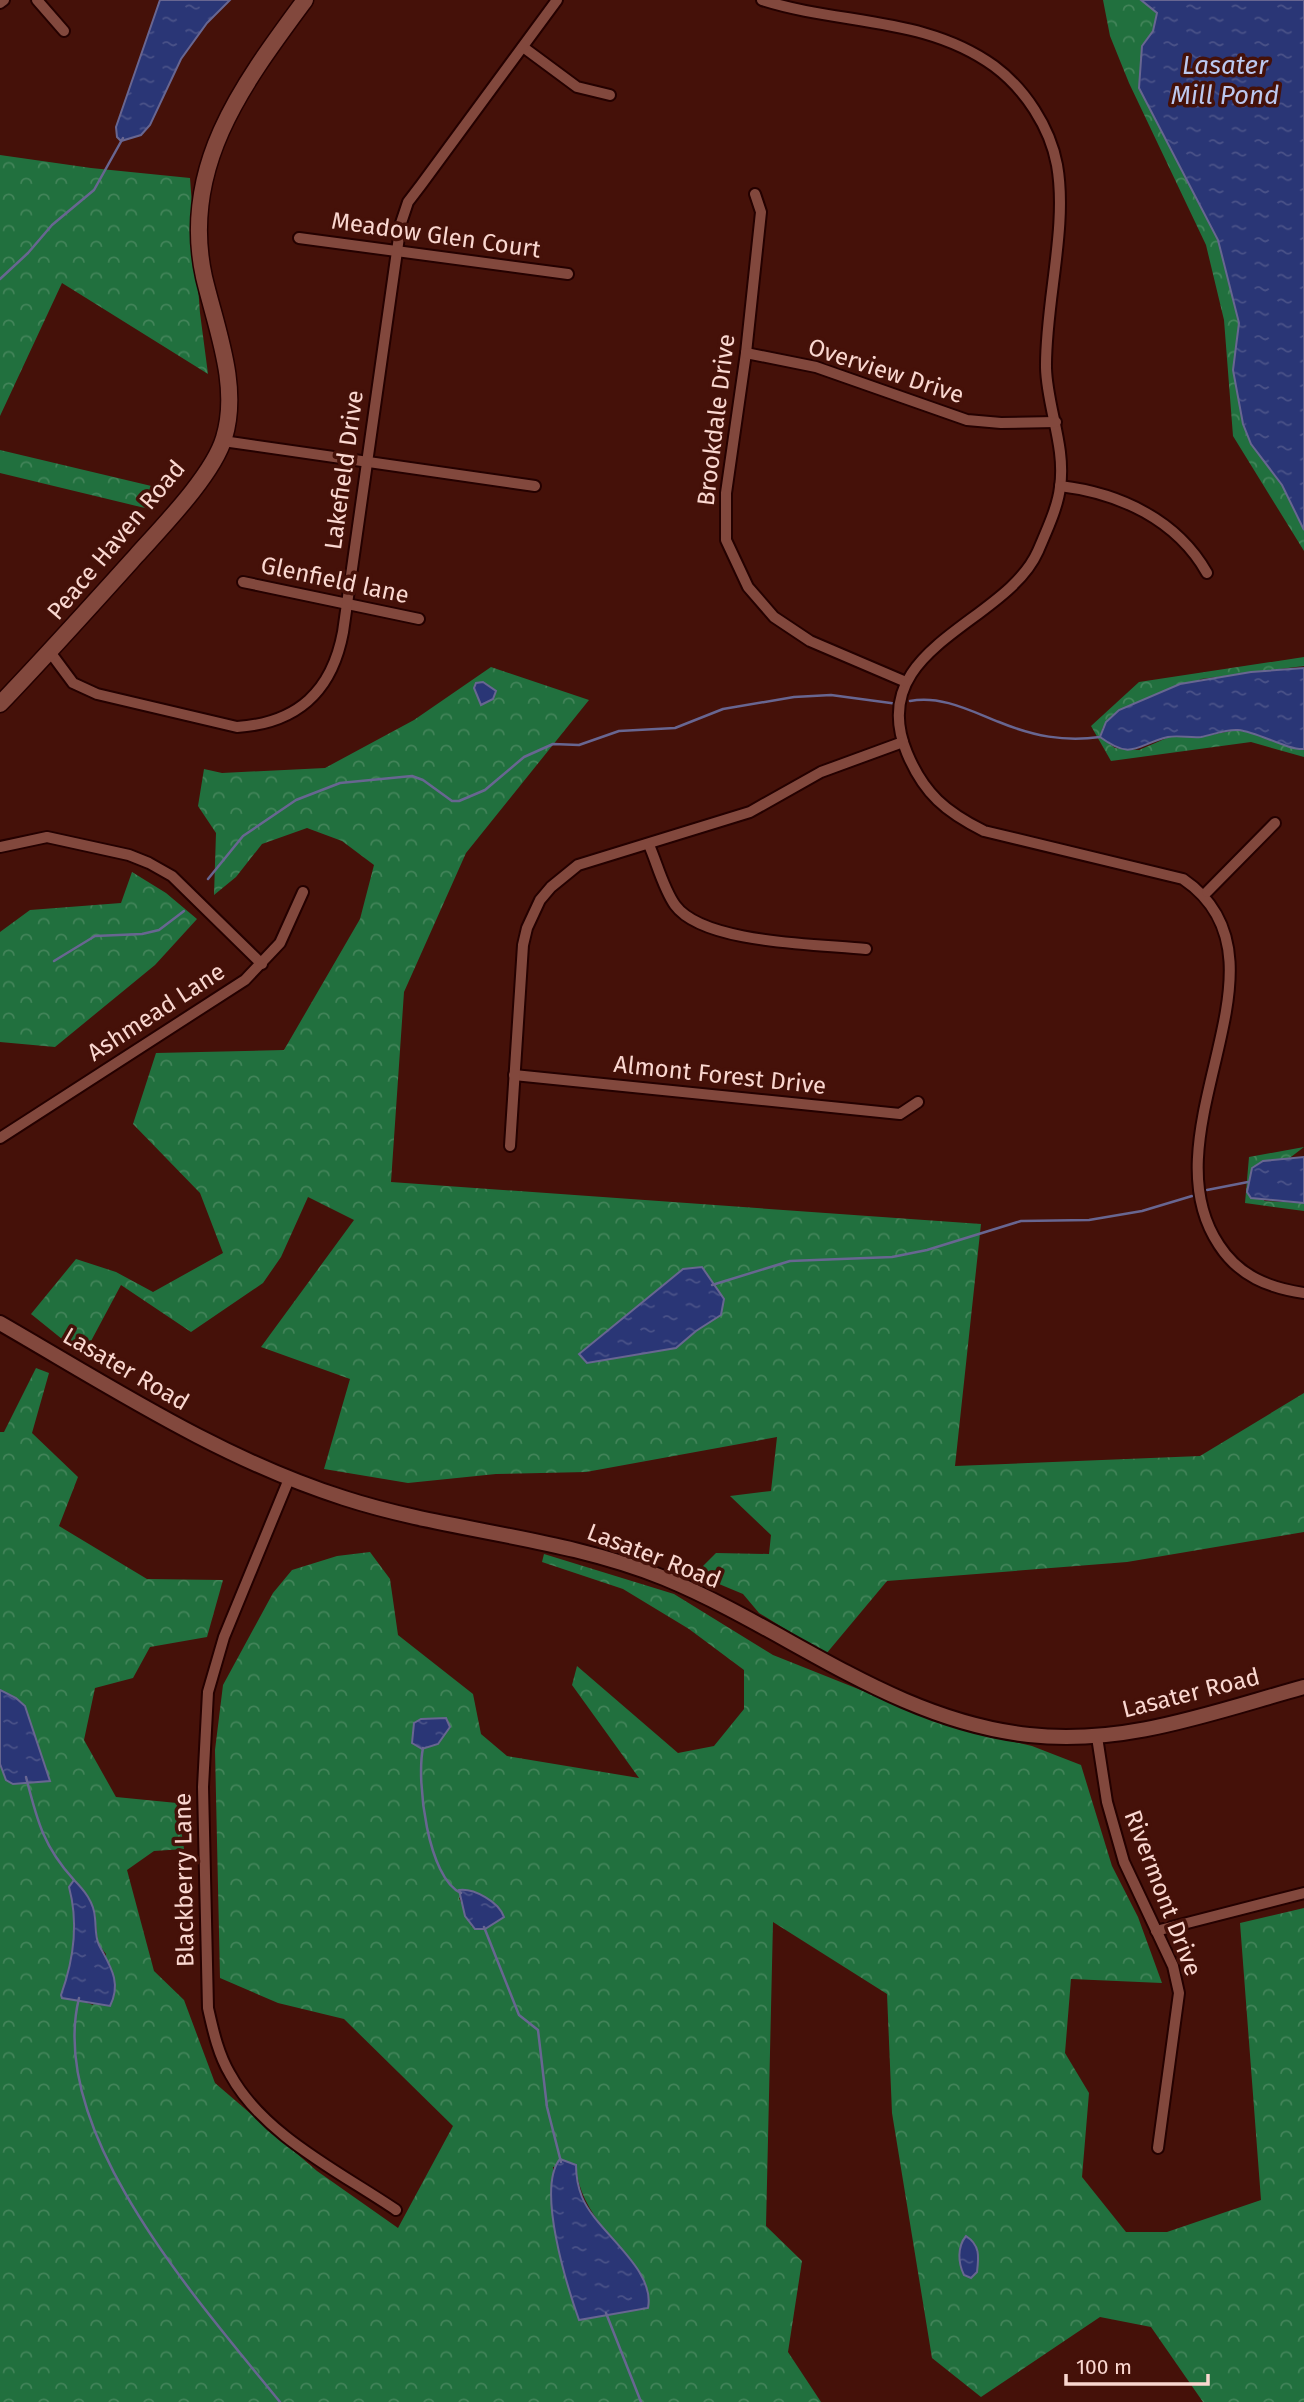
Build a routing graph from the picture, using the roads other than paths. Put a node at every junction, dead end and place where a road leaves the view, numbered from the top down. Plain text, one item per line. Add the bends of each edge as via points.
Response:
1 (4, 0) edge
2 (37, 0) edge
3 (305, 0) edge
4 (557, 0) edge
5 (762, 0) edge
6 (0, 3) edge
7 (64, 31) dead end
8 (523, 47) junction
9 (610, 95) dead end
10 (755, 194) dead end
11 (299, 238) dead end
12 (396, 251) junction
13 (568, 274) dead end
14 (746, 353) junction
15 (1056, 422) junction
16 (223, 441) junction
17 (366, 461) junction
18 (535, 486) dead end
19 (1060, 486) junction
20 (1207, 573) dead end
21 (243, 582) dead end
22 (347, 603) junction
23 (419, 619) dead end
24 (50, 652) junction
25 (906, 682) junction
26 (0, 704) edge
27 (903, 742) junction
28 (1275, 823) dead end
29 (649, 845) junction
30 (0, 847) edge
31 (303, 892) dead end
32 (1207, 892) junction
33 (866, 949) dead end
34 (262, 964) junction
35 (1241, 966) dead end
36 (1241, 983) dead end
37 (514, 1075) junction
38 (918, 1102) dead end
39 (0, 1138) edge
40 (510, 1146) dead end
41 (1304, 1293) edge
42 (0, 1323) edge
43 (289, 1479) junction
44 (1304, 1687) edge
45 (1097, 1737) junction
46 (1304, 1893) edge
47 (1156, 1931) junction
48 (1158, 2148) dead end
49 (396, 2210) dead end

1 - 6 street
2 - 7 street
3 - 16 main road, Peace Haven Road via 219,131 201,186 198,239 229,399
4 - 8 street, Lakefield Drive
5 - 15 street via 936,36 995,67 1032,107 1051,141 1060,195 1046,343 1046,373
8 - 9 street via 577,88
8 - 12 street, Lakefield Drive via 408,202
10 - 14 street, Brookdale Drive via 761,212
11 - 12 street, Meadow Glen Court
12 - 13 street, Meadow Glen Court
12 - 17 street, Lakefield Drive
14 - 15 street, Overview Drive via 816,367 958,418
14 - 25 street, Brookdale Drive via 724,527 739,573 759,601 791,630
15 - 19 street
16 - 17 street
16 - 24 main road, Peace Haven Road via 186,501
17 - 18 street
17 - 22 street, Lakefield Drive
19 - 20 street via 1116,498 1151,516 1186,544
19 - 25 street via 1037,555 1017,583 941,641
21 - 22 street, Glenfield lane
22 - 23 street, Glenfield lane
22 - 24 street, Lakefield Drive via 330,676 309,701 260,725 237,727 205,721 97,694 73,683
24 - 26 main road, Peace Haven Road
25 - 27 street via 900,712
27 - 29 street via 821,772 750,812
27 - 32 street via 919,782 954,816 984,831 1183,879
28 - 32 street
29 - 33 street via 675,904 694,923 719,933
29 - 37 street via 578,865 540,901 523,945
30 - 34 street via 47,837 149,863 172,876
31 - 34 street, Ashmead Lane via 280,943
32 - 35 street via 1229,919
34 - 39 street, Ashmead Lane via 245,980
36 - 41 street via 1201,1157 1201,1204 1216,1241 1232,1262 1266,1284
37 - 38 street, Almont Forest Drive via 900,1114
37 - 40 street
42 - 43 street, Lasater Road via 195,1434
43 - 45 street, Lasater Road via 365,1505 530,1537 629,1565 688,1589 813,1657 930,1713 1011,1733
43 - 49 street, Blackberry Lane via 224,1637 208,1692 203,1787 208,2008 229,2073 267,2123
44 - 45 street, Lasater Road via 1173,1725
45 - 47 street, Rivermont Drive via 1107,1802 1124,1862
46 - 47 street
47 - 48 street, Rivermont Drive via 1173,1966 1179,1993

